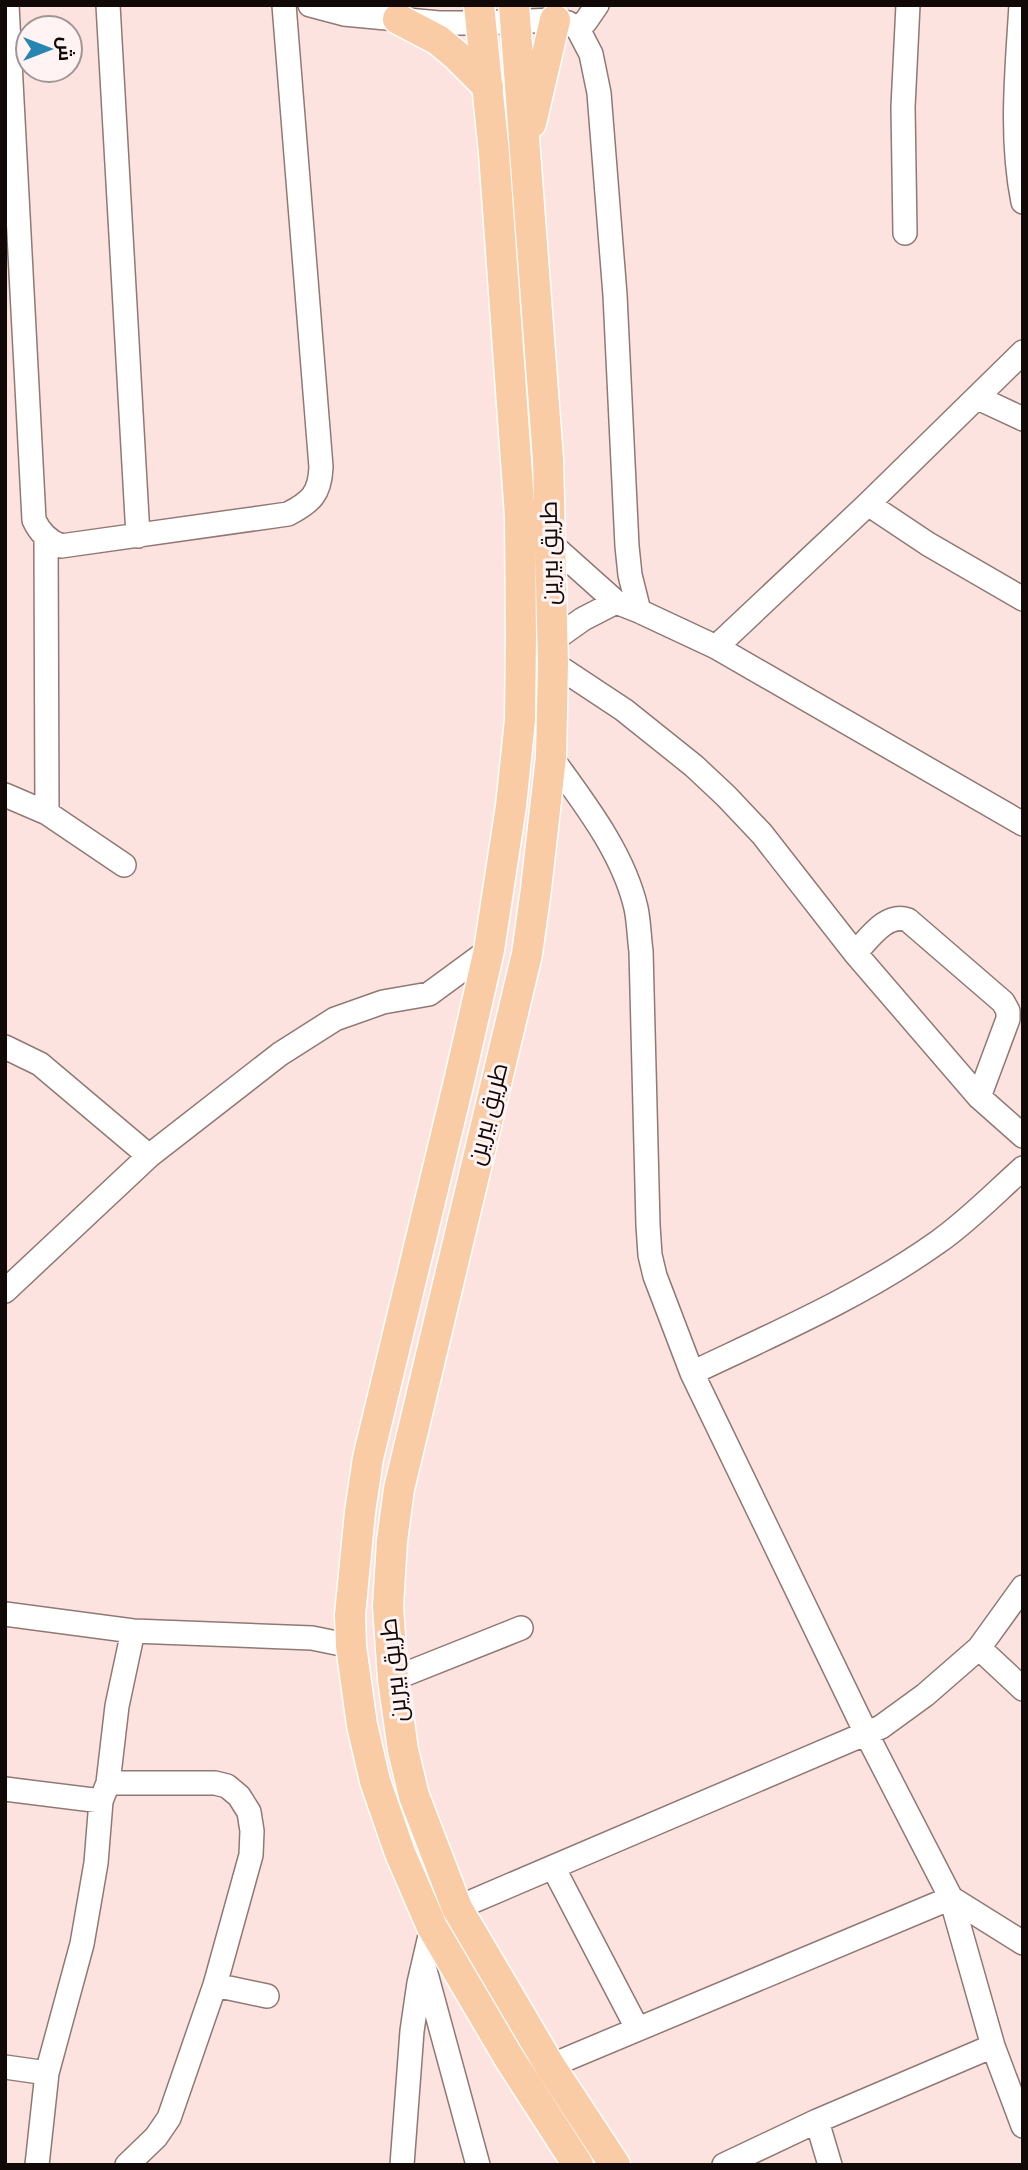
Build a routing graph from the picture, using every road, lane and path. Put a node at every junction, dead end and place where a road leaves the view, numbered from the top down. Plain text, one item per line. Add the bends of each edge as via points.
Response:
1 (7, 5) edge
2 (108, 5) edge
3 (284, 5) edge
4 (310, 5) edge
5 (597, 5) edge
6 (908, 5) edge
7 (1021, 5) edge
8 (479, 14) edge
9 (515, 14) edge
10 (563, 18) edge
11 (398, 19) junction
12 (488, 88) junction
13 (525, 151) junction
14 (1023, 202) edge
15 (905, 233) dead end
16 (1023, 352) edge
17 (978, 398) junction
18 (1023, 419) edge
19 (868, 504) junction
20 (138, 536) junction
21 (46, 537) junction
22 (550, 543) junction
23 (1023, 599) edge
24 (615, 602) junction
25 (639, 611) junction
26 (716, 648) junction
27 (552, 652) junction
28 (551, 757) junction
29 (5, 795) edge
30 (47, 813) junction
31 (1023, 824) edge
32 (124, 865) dead end
33 (489, 950) junction
34 (855, 953) junction
35 (5, 1047) edge
36 (979, 1097) junction
37 (1023, 1136) edge
38 (149, 1156) junction
39 (1023, 1168) edge
40 (5, 1291) edge
41 (692, 1373) junction
42 (1023, 1587) edge
43 (5, 1614) edge
44 (350, 1615) junction
45 (522, 1628) dead end
46 (133, 1631) junction
47 (312, 1639) junction
48 (351, 1646) junction
49 (979, 1648) junction
50 (393, 1679) junction
51 (1023, 1689) edge
52 (867, 1735) junction
53 (5, 1789) edge
54 (104, 1792) junction
55 (553, 1867) junction
56 (951, 1898) junction
57 (457, 1908) junction
58 (432, 1927) junction
59 (1023, 1943) edge
60 (424, 1964) junction
61 (215, 1985) junction
62 (267, 1996) dead end
63 (638, 2028) junction
64 (993, 2046) junction
65 (550, 2066) junction
66 (5, 2067) edge
67 (47, 2073) junction
68 (817, 2120) junction
69 (1023, 2126) edge
70 (37, 2165) edge
71 (128, 2165) edge
72 (402, 2165) edge
73 (478, 2165) edge
74 (578, 2165) edge
75 (615, 2165) edge
76 (724, 2165) edge
77 (830, 2165) edge

1 - 21 street via 34,520
2 - 20 street
3 - 20 street via 320,483 305,505 288,514
4 - 11 street via 344,15
5 - 10 street via 586,21
6 - 15 street via 903,107
7 - 14 street via 1015,135
8 - 9 street
8 - 11 street
8 - 12 main road, طريق بيرين
9 - 10 street
9 - 13 main road, طريق بيرين
10 - 13 main road
10 - 25 street via 591,54 599,93 615,295 627,546
11 - 12 main road via 438,40
12 - 33 main road, طريق بيرين via 520,516 522,636 511,806
13 - 22 main road, طريق بيرين
16 - 17 street
17 - 18 street
17 - 19 street
19 - 23 street
19 - 26 street
20 - 21 street via 61,547
21 - 30 street
22 - 24 street
22 - 27 main road, طريق بيرين
24 - 25 street
24 - 27 street via 575,624
25 - 26 street
26 - 31 street
27 - 28 main road, طريق بيرين
27 - 34 street via 726,796 762,834
28 - 41 street via 600,827 636,909 650,1255
28 - 50 main road, طريق بيرين via 527,954 399,1489 388,1606
29 - 30 street
30 - 32 street
33 - 38 street via 429,994 383,1002 335,1018
33 - 44 main road, طريق بيرين via 368,1458
34 - 36 street
34 - 36 street via 893,918 908,920 1003,1002 1008,1019
35 - 38 street via 40,1064
36 - 37 street
38 - 40 street
39 - 41 street via 959,1226 914,1259 844,1300
41 - 52 street
42 - 49 street
43 - 46 street
44 - 47 street
44 - 48 main road, طريق بيرين
45 - 50 street
46 - 47 street
46 - 54 street
47 - 48 street
48 - 58 main road, طريق بيرين via 374,1781
49 - 51 street
49 - 52 street via 925,1695
50 - 57 main road, طريق بيرين via 414,1796
52 - 55 street
52 - 56 street
53 - 54 street
54 - 61 street via 215,1783 239,1796 249,1812 251,1855
54 - 67 street via 82,1944
55 - 57 street
55 - 63 street
56 - 59 street
56 - 63 street
56 - 64 street
57 - 65 main road, طريق بيرين
58 - 60 street
58 - 74 main road, طريق بيرين
60 - 72 street via 412,2031
60 - 73 street
61 - 62 street
61 - 71 street via 169,2118
63 - 65 street
64 - 68 street
64 - 69 street
65 - 75 main road, طريق بيرين
66 - 67 street
67 - 70 street
68 - 76 street
68 - 77 street

